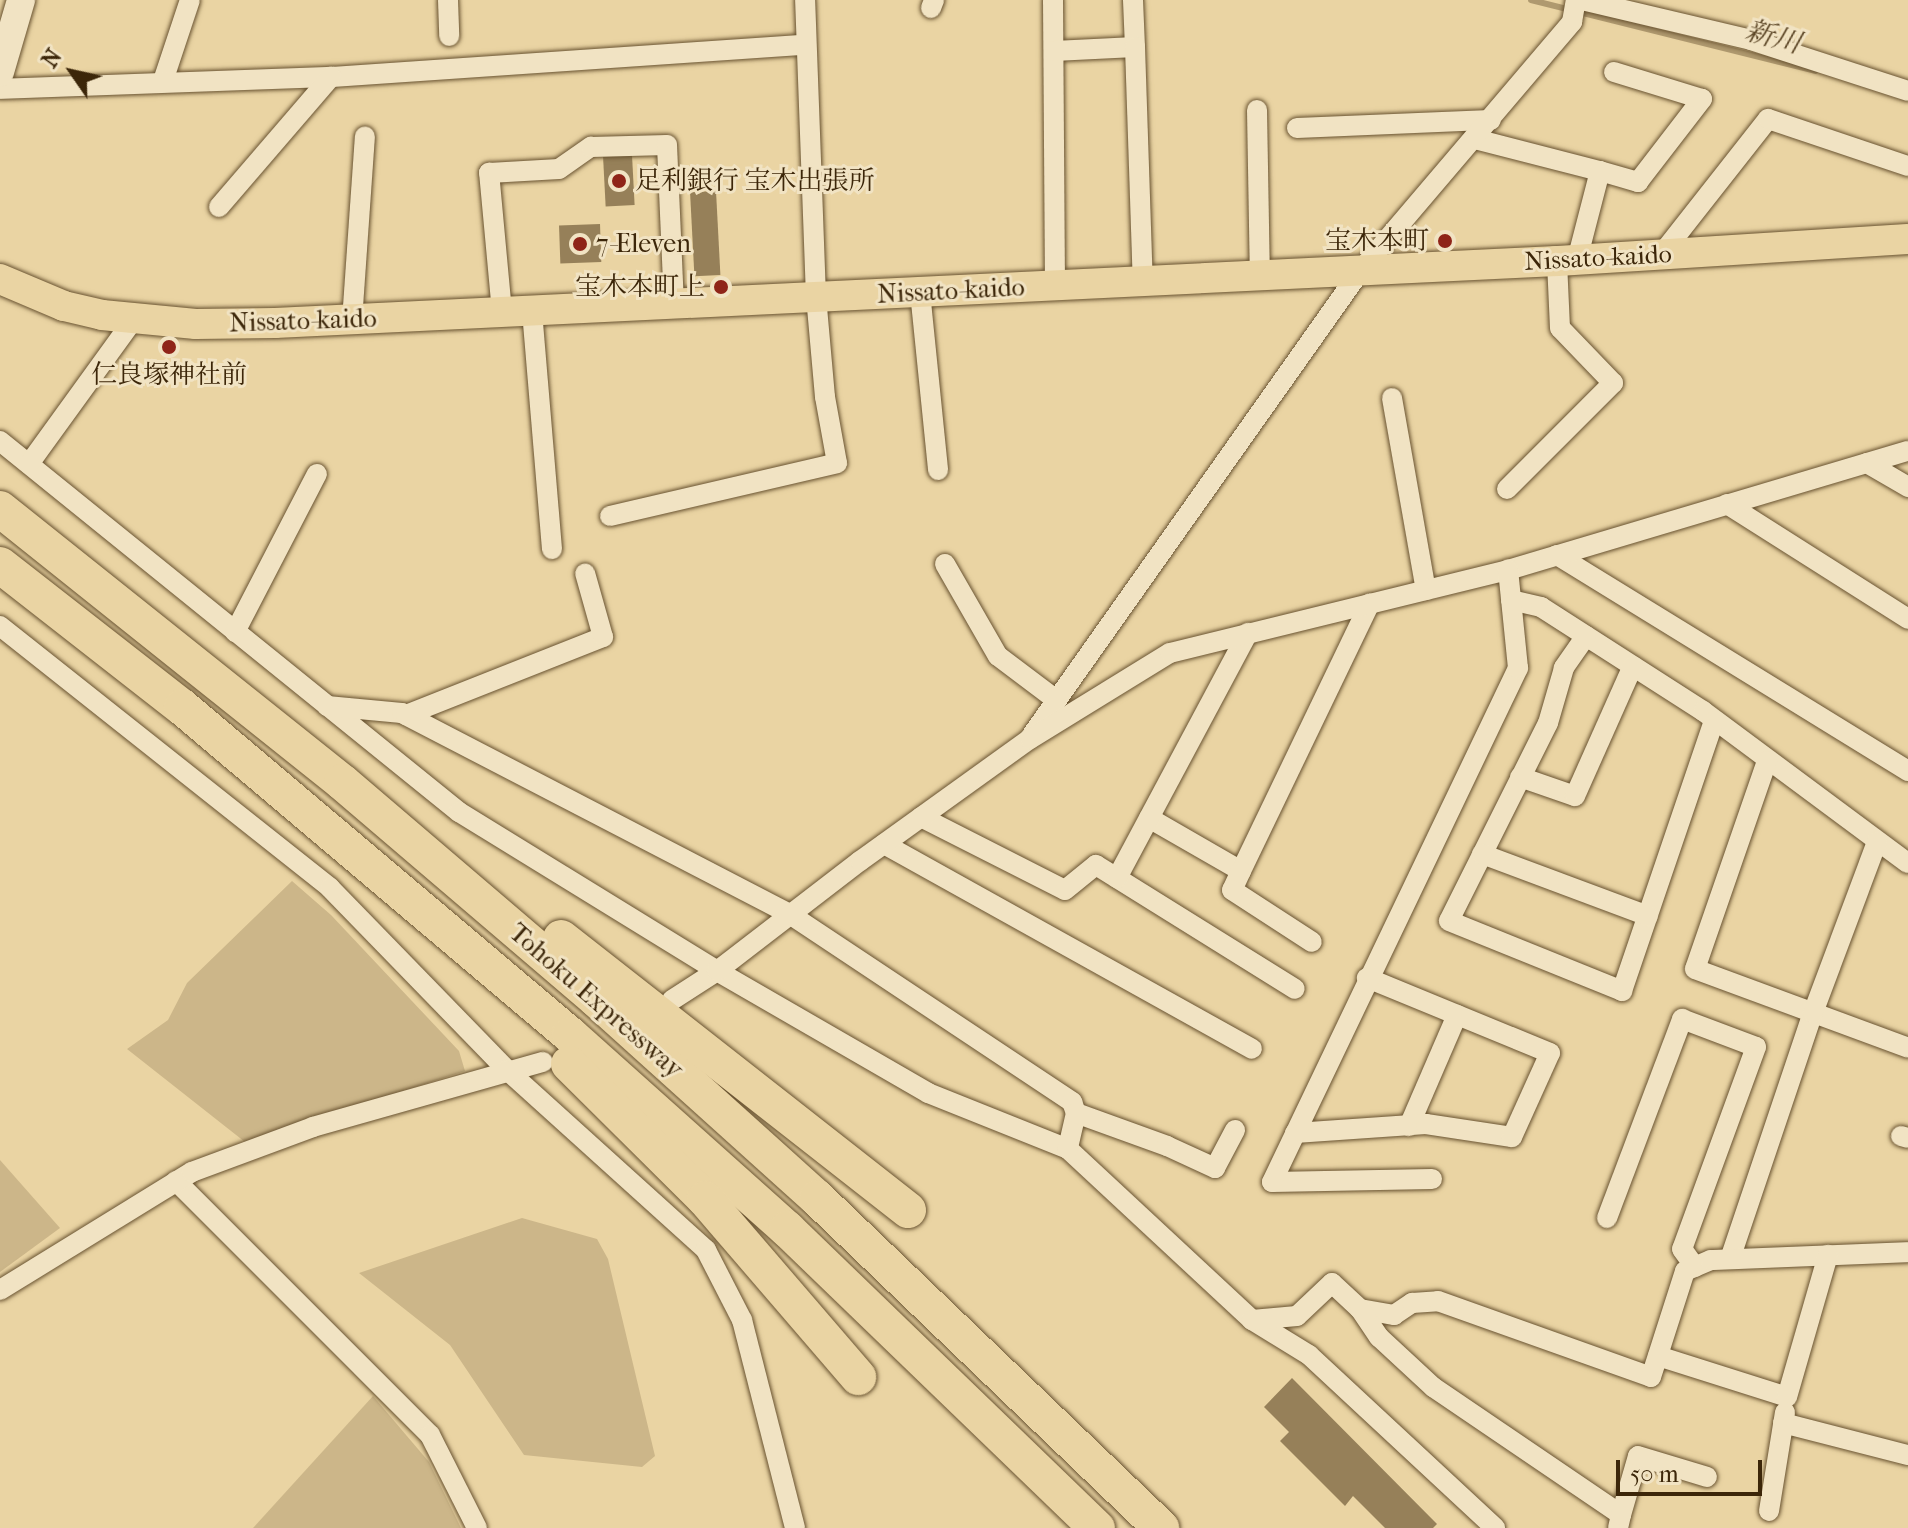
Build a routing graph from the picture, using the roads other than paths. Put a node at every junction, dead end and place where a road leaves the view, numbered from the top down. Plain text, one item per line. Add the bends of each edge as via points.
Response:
1 (21, 0) edge
2 (190, 0) edge
3 (448, 0) edge
4 (805, 0) edge
5 (1053, 0) edge
6 (1133, 0) edge
7 (1591, 1) edge
8 (449, 36) dead end
9 (5, 37) edge
10 (805, 45) junction
11 (1135, 47) junction
12 (1054, 51) junction
13 (0, 72) edge
14 (1614, 72) dead end
15 (331, 77) junction
16 (163, 81) junction
17 (0, 89) edge
18 (1908, 91) edge
19 (1257, 110) dead end
20 (1491, 120) junction
21 (1297, 128) dead end
22 (365, 136) dead end
23 (1475, 139) junction
24 (1908, 166) edge
25 (1600, 171) junction
26 (219, 207) dead end
27 (1908, 239) edge
28 (1661, 255) junction
29 (1567, 260) junction
30 (1361, 270) junction
31 (1260, 274) junction
32 (0, 279) edge
33 (1143, 282) junction
34 (1055, 286) junction
35 (920, 292) junction
36 (816, 297) junction
37 (674, 303) junction
38 (532, 311) junction
39 (502, 312) junction
40 (134, 319) junction
41 (352, 321) junction
42 (1392, 398) dead end
43 (0, 441) edge
44 (1908, 451) edge
45 (1867, 463) junction
46 (29, 464) junction
47 (938, 470) dead end
48 (317, 474) dead end
49 (1908, 487) edge
50 (1507, 489) dead end
51 (1727, 504) junction
52 (0, 509) edge
53 (610, 516) dead end
54 (552, 549) dead end
55 (1557, 555) junction
56 (945, 564) dead end
57 (0, 565) edge
58 (1508, 570) junction
59 (585, 573) dead end
60 (1426, 590) junction
61 (1511, 600) junction
62 (1370, 603) junction
63 (1908, 619) edge
64 (0, 626) edge
65 (235, 632) junction
66 (1248, 633) junction
67 (1586, 636) junction
68 (1633, 666) junction
69 (1055, 699) junction
70 (326, 706) junction
71 (406, 715) junction
72 (1714, 721) junction
73 (1030, 739) junction
74 (1767, 761) junction
75 (1908, 771) edge
76 (1520, 777) junction
77 (342, 782) junction
78 (921, 817) junction
79 (1149, 818) junction
80 (1877, 842) junction
81 (884, 844) junction
82 (1482, 854) junction
83 (1908, 863) edge
84 (1241, 871) junction
85 (1117, 878) junction
86 (791, 915) junction
87 (1648, 916) junction
88 (1312, 942) dead end
89 (472, 950) junction
90 (717, 971) junction
91 (1367, 978) junction
92 (1295, 989) dead end
93 (672, 1000) dead end
94 (1813, 1013) junction
95 (1457, 1015) junction
96 (1908, 1048) edge
97 (1252, 1049) dead end
98 (543, 1062) dead end
99 (507, 1070) junction
100 (1076, 1113) junction
101 (1409, 1126) junction
102 (1235, 1130) dead end
103 (1295, 1133) junction
104 (1068, 1149) junction
105 (1432, 1179) dead end
106 (176, 1181) junction
107 (908, 1210) dead end
108 (1607, 1218) dead end
109 (1908, 1252) edge
110 (1828, 1255) junction
111 (1730, 1259) junction
112 (1695, 1267) junction
113 (0, 1290) edge
114 (1360, 1309) junction
115 (1252, 1320) junction
116 (1658, 1356) junction
117 (858, 1377) dead end
118 (1787, 1397) junction
119 (1783, 1423) junction
120 (1908, 1455) edge
121 (1707, 1477) dead end
122 (1769, 1511) dead end
123 (1620, 1522) edge
124 (477, 1528) edge
125 (795, 1528) edge
126 (1097, 1528) edge
127 (1161, 1528) edge
128 (1495, 1528) edge

1 - 9 street
2 - 16 street
3 - 8 street
4 - 10 street
5 - 12 street
6 - 11 street
7 - 18 street via 1751,40
7 - 20 street
9 - 13 street
10 - 15 street
10 - 36 street
11 - 12 street
11 - 33 street
12 - 34 street
14 - 25 street via 1702,99 1638,182
15 - 16 street
15 - 26 street
16 - 17 street
19 - 31 street
20 - 21 street
20 - 23 street
22 - 41 street
23 - 25 street
23 - 30 street
24 - 28 street via 1768,119
25 - 29 street
27 - 28 main road, Nissato-kaido
28 - 29 main road, Nissato-kaido
29 - 30 main road, Nissato-kaido
29 - 50 street via 1560,328 1613,383
30 - 31 main road, Nissato-kaido
30 - 69 street
31 - 33 main road, Nissato-kaido
32 - 40 main road, Nissato-kaido via 64,306
33 - 34 main road, Nissato-kaido
34 - 35 main road, Nissato-kaido
35 - 36 main road, Nissato-kaido
35 - 47 street
36 - 37 main road, Nissato-kaido
36 - 53 street via 837,463
37 - 38 main road, Nissato-kaido
37 - 39 street via 667,145 591,147 559,169 489,173
38 - 39 main road, Nissato-kaido
38 - 54 street
39 - 41 main road, Nissato-kaido
40 - 41 main road, Nissato-kaido via 196,324
40 - 46 street
42 - 60 street
43 - 46 street
44 - 45 street
45 - 49 street
45 - 51 street
46 - 65 street
48 - 65 street
51 - 55 street
51 - 63 street
52 - 77 highway, Tohoku Expressway
55 - 58 street
55 - 75 street
56 - 69 street via 998,656
57 - 89 highway, Tohoku Expressway via 182,707
58 - 60 street
58 - 61 street
59 - 71 street via 603,637
60 - 62 street
61 - 67 street via 1541,607
61 - 91 street via 1518,668
62 - 66 street
62 - 84 street
64 - 99 street via 330,888
65 - 70 street
66 - 73 street via 1170,653
66 - 79 street
67 - 68 street
67 - 76 street via 1564,668 1548,723
68 - 72 street
68 - 76 street via 1575,796
69 - 73 street
70 - 71 street
70 - 90 street via 459,812
71 - 86 street
72 - 74 street
72 - 87 street
73 - 78 street
74 - 80 street
74 - 94 street via 1695,969
76 - 82 street
77 - 107 highway via 507,895
77 - 127 highway, Tohoku Expressway via 752,1138
78 - 81 street
78 - 85 street via 1065,890 1096,865
79 - 84 street
79 - 85 street
80 - 83 street
80 - 94 street
81 - 86 street
81 - 97 street
82 - 87 street
82 - 87 street via 1449,921 1622,991
84 - 88 street via 1232,890
85 - 92 street
86 - 90 street
86 - 100 street via 1072,1102
89 - 117 highway via 554,1050 757,1255
89 - 126 highway, Tohoku Expressway via 787,1229
90 - 93 street
90 - 104 street via 928,1093
91 - 95 street
91 - 103 street
94 - 96 street
94 - 111 street
95 - 101 street
95 - 101 street via 1550,1053 1512,1137
98 - 99 street
99 - 106 street via 313,1127
99 - 125 street via 706,1250 742,1320
100 - 102 street via 1215,1168
100 - 104 street
101 - 103 street
103 - 105 street via 1272,1182
104 - 115 street
106 - 113 street
106 - 124 street via 430,1435
108 - 112 street via 1682,1019 1756,1047 1682,1249
109 - 110 street
110 - 111 street
110 - 118 street
111 - 112 street
112 - 116 street via 1685,1271
114 - 115 street via 1332,1283 1297,1316
114 - 116 street via 1394,1315 1412,1303 1438,1301 1651,1377
114 - 123 street via 1379,1337 1433,1387
115 - 128 street via 1309,1355
116 - 118 street
118 - 119 street
119 - 120 street
119 - 122 street
121 - 123 street via 1638,1456

